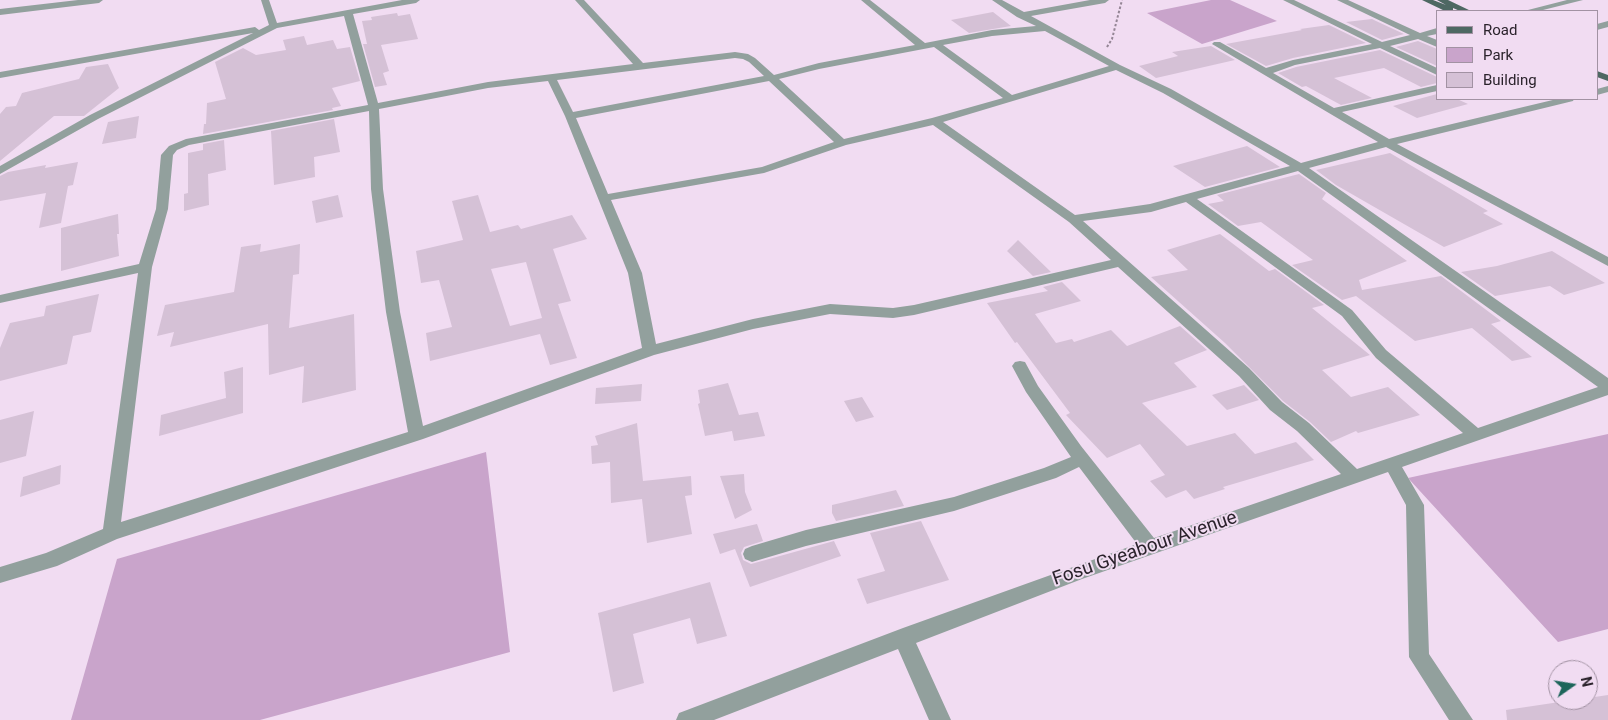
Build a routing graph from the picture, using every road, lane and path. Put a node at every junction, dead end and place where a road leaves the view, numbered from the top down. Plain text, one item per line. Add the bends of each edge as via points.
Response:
1 (99, 0) edge
2 (265, 0) edge
3 (416, 0) edge
4 (578, 0) edge
5 (865, 0) edge
6 (996, 0) edge
7 (1104, 0) edge
8 (1122, 0) edge
9 (1287, 0) edge
10 (1342, 0) edge
11 (1426, 0) edge
12 (1441, 0) edge
13 (1578, 0) edge
14 (78, 1) edge
15 (1450, 10) edge
16 (1465, 10) edge
17 (1533, 10) edge
18 (0, 12) edge
19 (348, 13) junction
20 (1020, 15) junction
21 (274, 26) junction
22 (1044, 28) junction
23 (1436, 31) edge
24 (1419, 35) junction
25 (936, 44) junction
26 (1217, 44) dead end
27 (1436, 44) edge
28 (1381, 45) junction
29 (924, 47) junction
30 (1101, 58) junction
31 (640, 66) junction
32 (1117, 67) junction
33 (1265, 72) junction
34 (1436, 72) edge
35 (0, 74) edge
36 (551, 77) junction
37 (772, 78) junction
38 (1436, 88) edge
39 (1012, 99) junction
40 (1561, 100) edge
41 (374, 108) junction
42 (1333, 111) junction
43 (570, 116) junction
44 (935, 121) junction
45 (842, 143) junction
46 (1387, 143) junction
47 (1301, 168) junction
48 (0, 171) edge
49 (604, 198) junction
50 (1188, 198) junction
51 (1073, 219) junction
52 (1121, 262) junction
53 (1608, 262) edge
54 (145, 267) junction
55 (0, 299) edge
56 (650, 351) junction
57 (1020, 366) dead end
58 (1608, 387) edge
59 (1475, 434) junction
60 (417, 435) junction
61 (1082, 459) junction
62 (1391, 463) junction
63 (1354, 476) junction
64 (111, 533) junction
65 (1150, 547) junction
66 (752, 554) dead end
67 (0, 575) edge
68 (902, 637) junction
69 (687, 720) edge
70 (940, 720) edge
71 (1462, 720) edge

1 - 14 street
2 - 21 street
3 - 19 street
4 - 31 street
5 - 29 street
6 - 20 street
7 - 20 street
8 - 30 path via 1112,39
9 - 28 street
10 - 24 street
11 - 15 main road
12 - 16 main road
13 - 17 street
14 - 18 street
19 - 21 street
19 - 41 street
20 - 22 street
21 - 35 street
21 - 48 street via 102,112
22 - 25 street via 992,33
22 - 30 street
23 - 24 street
24 - 27 street
24 - 28 street
25 - 29 street
25 - 39 street
26 - 33 street
28 - 33 street
28 - 34 street
29 - 37 street
30 - 32 street
31 - 36 street
31 - 37 street via 735,55 745,56
32 - 39 street
32 - 47 street
33 - 42 street
36 - 41 street via 488,85
36 - 43 street
37 - 43 street
37 - 45 street
38 - 42 street
39 - 44 street
40 - 46 street
41 - 54 street via 186,142 173,148 167,155 162,209
41 - 60 street via 377,189 391,302
42 - 46 street
43 - 49 street
44 - 45 street
44 - 51 street
45 - 49 street via 764,170
46 - 47 street
46 - 53 street
47 - 50 street
47 - 58 street
49 - 56 street via 635,273
50 - 51 street via 1152,208
50 - 59 street via 1347,313 1380,354
51 - 52 street
52 - 56 street via 914,310 893,313 830,309 808,312
52 - 63 street
54 - 55 street
54 - 64 street
56 - 60 street
57 - 61 street via 1031,388
58 - 59 street, Fosu Gyeabour Avenue
59 - 62 street, Fosu Gyeabour Avenue
60 - 64 street
61 - 65 street
61 - 66 street via 1050,473 954,504 806,538
62 - 63 street, Fosu Gyeabour Avenue
62 - 71 street via 1415,505 1418,657
63 - 65 street, Fosu Gyeabour Avenue
64 - 67 street via 50,560
65 - 68 street, Fosu Gyeabour Avenue
68 - 69 street, Fosu Gyeabour Avenue
68 - 70 street

